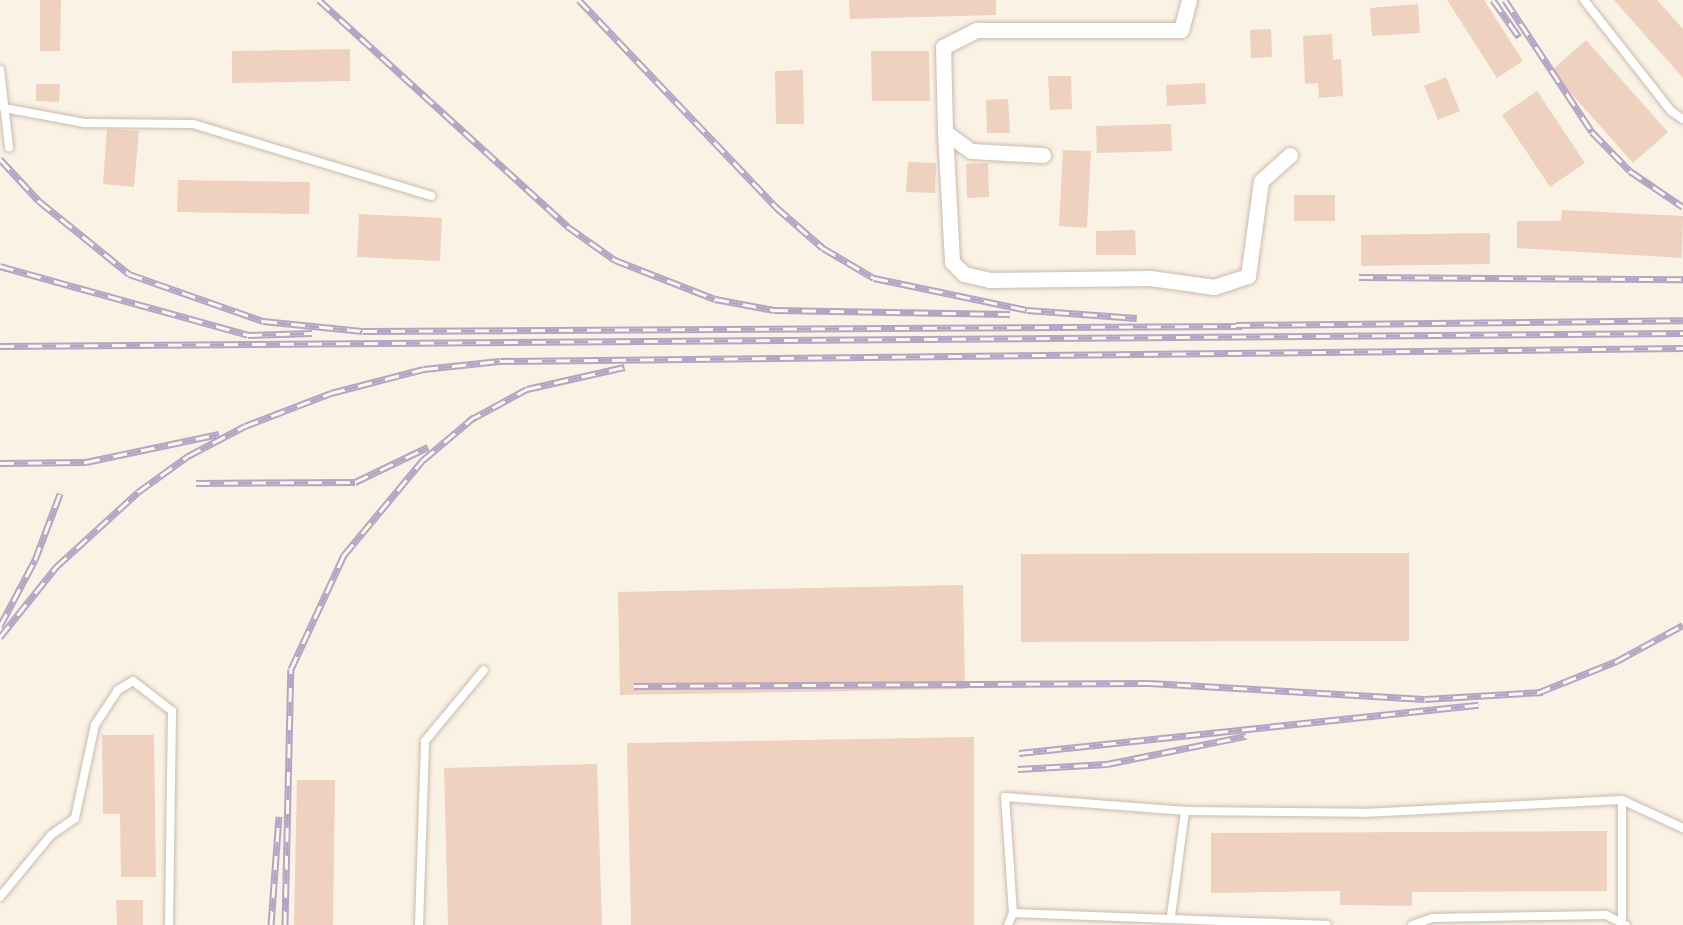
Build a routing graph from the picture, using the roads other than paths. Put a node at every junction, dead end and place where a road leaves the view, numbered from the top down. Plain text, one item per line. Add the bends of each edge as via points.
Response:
1 (1189, 0) edge
2 (1584, 0) edge
3 (0, 70) edge
4 (4, 108) junction
5 (1683, 119) edge
6 (945, 132) junction
7 (9, 147) dead end
8 (1043, 155) dead end
9 (1290, 155) dead end
10 (431, 196) dead end
11 (484, 670) dead end
12 (1622, 800) junction
13 (1185, 811) junction
14 (1683, 828) edge
15 (0, 897) edge
16 (1013, 914) junction
17 (1170, 916) junction
18 (1624, 924) edge
19 (169, 925) edge
20 (419, 925) edge
21 (1008, 925) edge
22 (1327, 925) edge
23 (1412, 925) edge

1 - 6 street via 1181,30 977,30 943,47
2 - 5 lane via 1671,111
3 - 4 lane
4 - 7 lane
4 - 10 lane via 85,123 193,124
6 - 8 street via 971,151
6 - 9 street via 952,262 964,274 989,280 1150,278 1214,287 1248,276 1261,182
11 - 20 lane via 425,741
12 - 13 lane via 1363,813
12 - 14 lane
12 - 18 lane
13 - 16 lane via 1005,797
13 - 17 lane
15 - 19 lane via 51,835 75,818 95,725 118,690 133,681 172,711
16 - 17 lane
16 - 21 lane
17 - 22 lane
18 - 23 lane via 1606,915 1432,918

